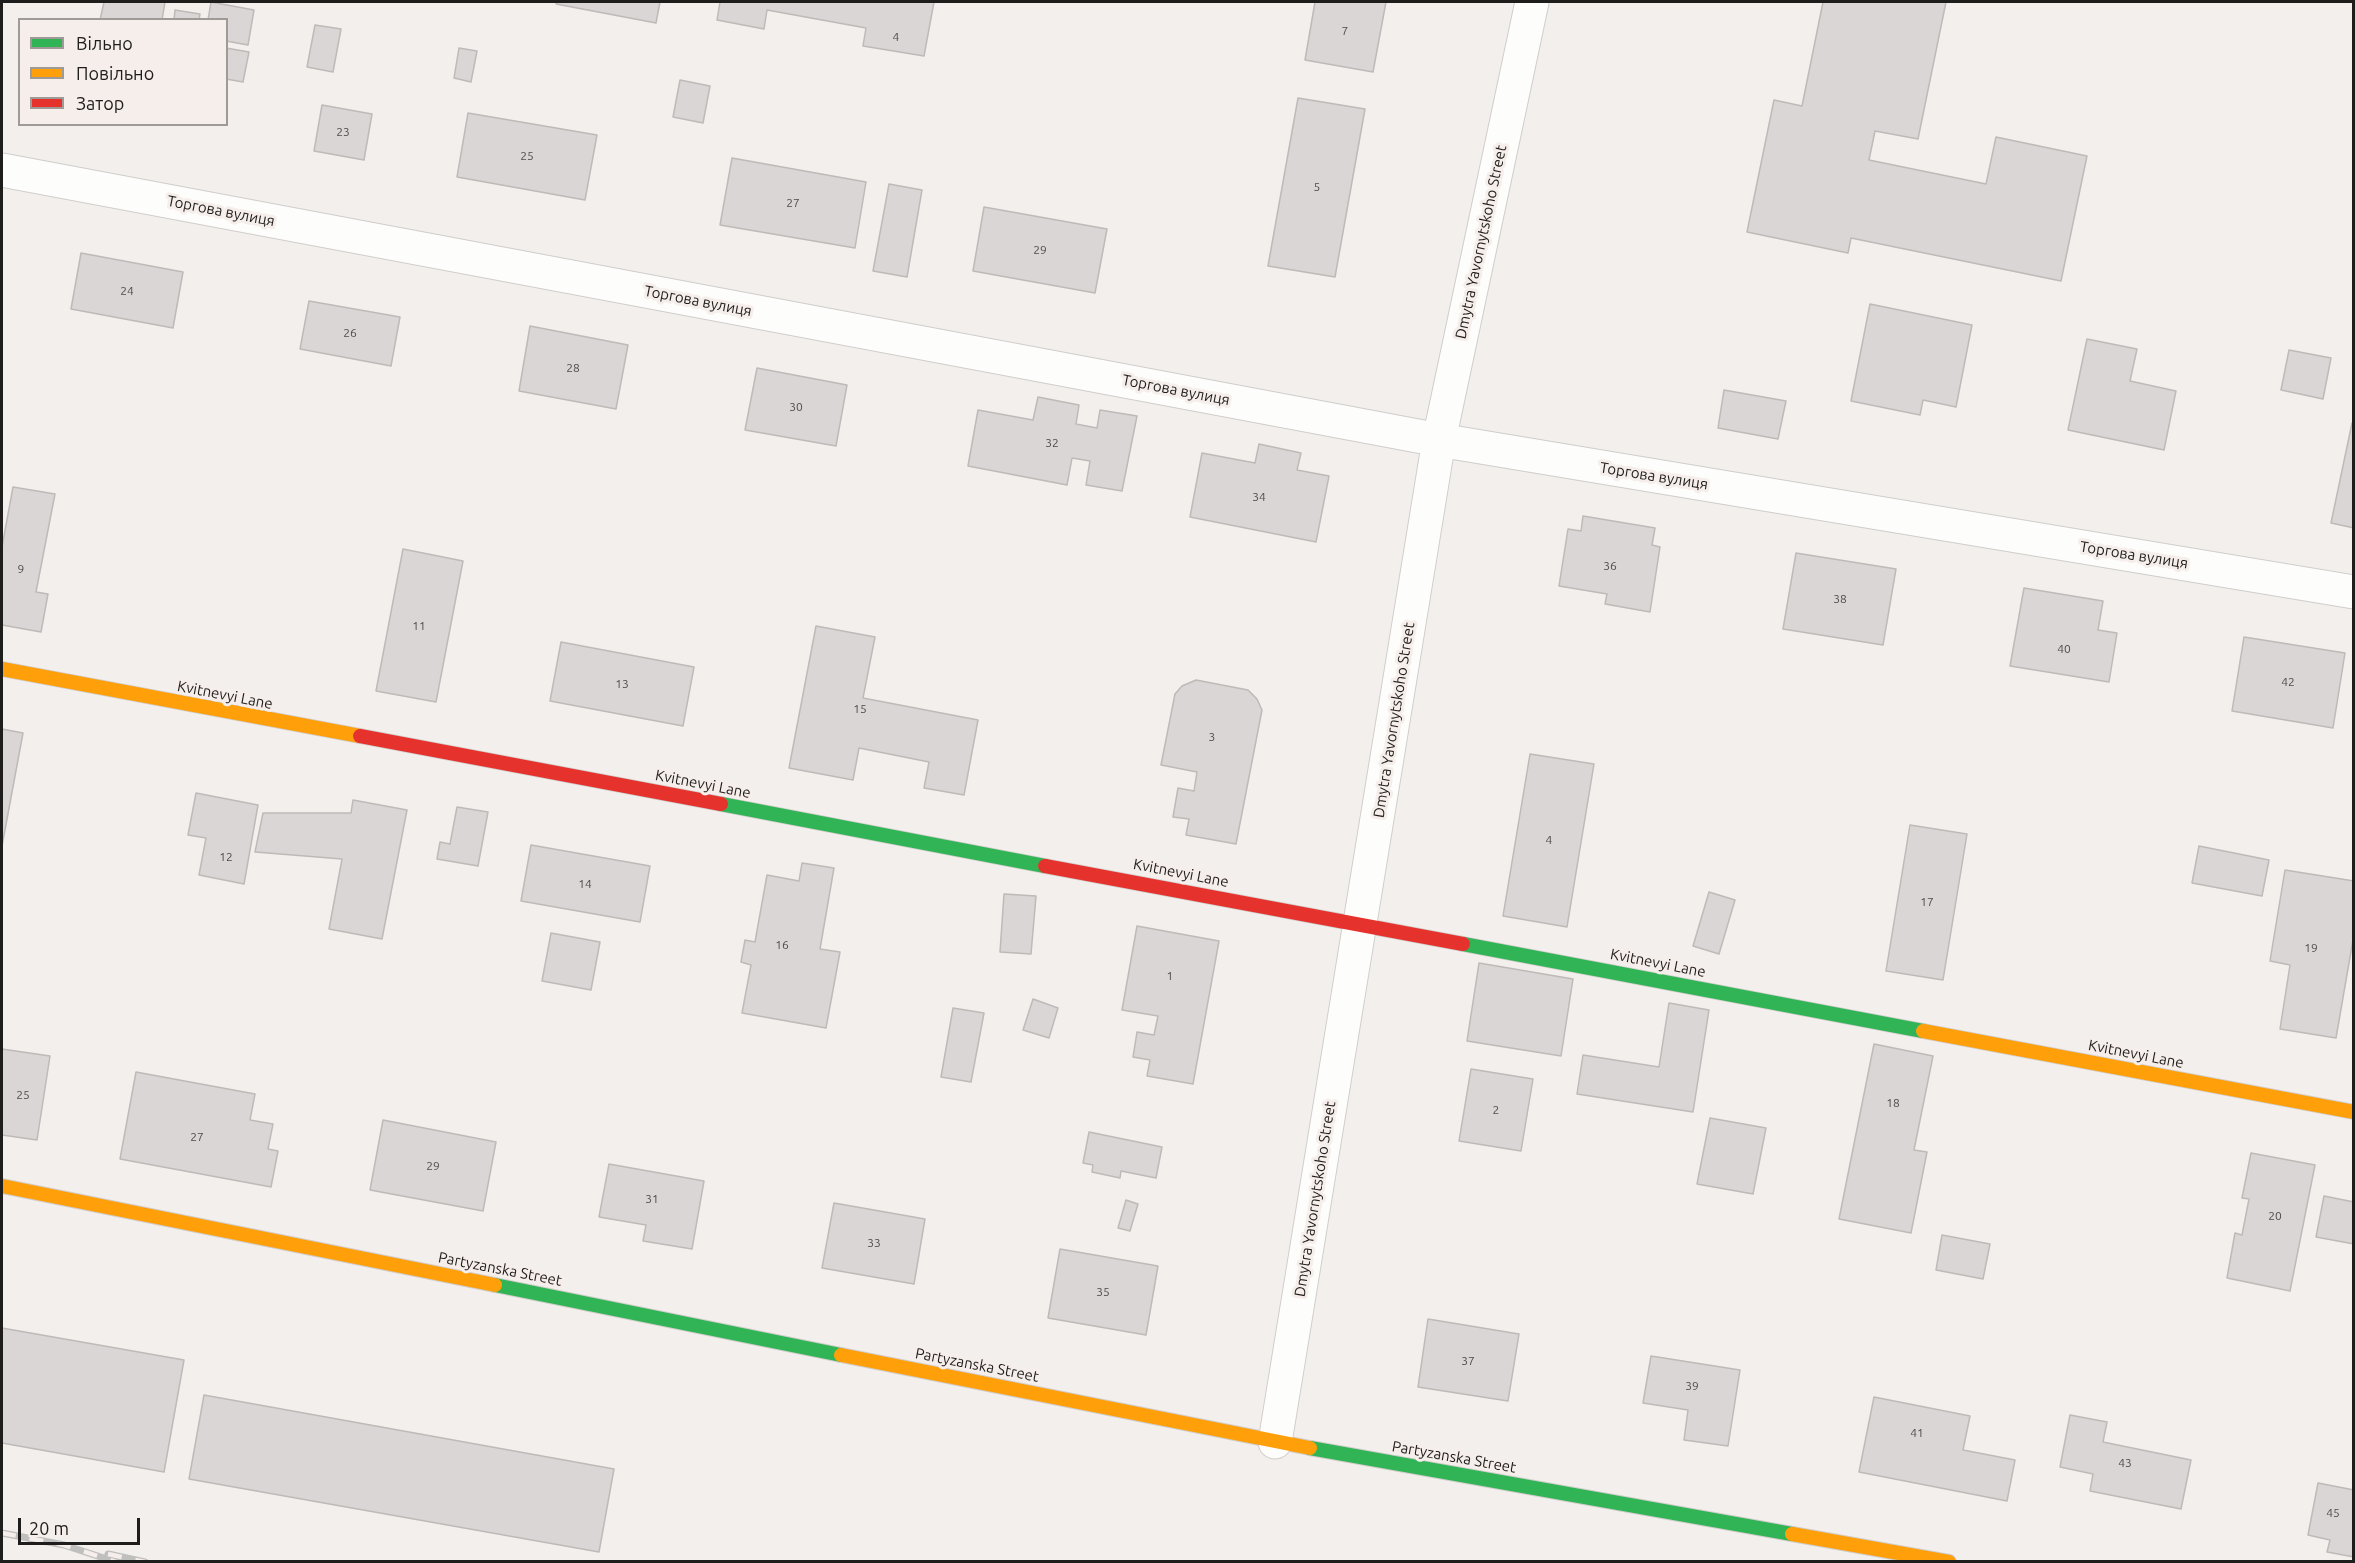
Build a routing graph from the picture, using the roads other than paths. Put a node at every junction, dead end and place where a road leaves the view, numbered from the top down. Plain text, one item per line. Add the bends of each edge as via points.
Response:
1 (1532, 2) edge
2 (2, 170) edge
3 (1439, 440) junction
4 (2354, 592) edge
5 (2, 669) edge
6 (1360, 924) junction
7 (2354, 1112) edge
8 (2, 1186) edge
9 (1275, 1442) junction
10 (1948, 1562) edge

1 - 3 street, Dmytra Yavornytskoho Street
2 - 3 street, Торгова вулиця
3 - 4 street, Торгова вулиця
3 - 6 street, Dmytra Yavornytskoho Street
5 - 6 street, Kvitnevyi Lane
6 - 7 street, Kvitnevyi Lane
6 - 9 street, Dmytra Yavornytskoho Street
8 - 9 street, Partyzanska Street
9 - 10 street, Partyzanska Street

